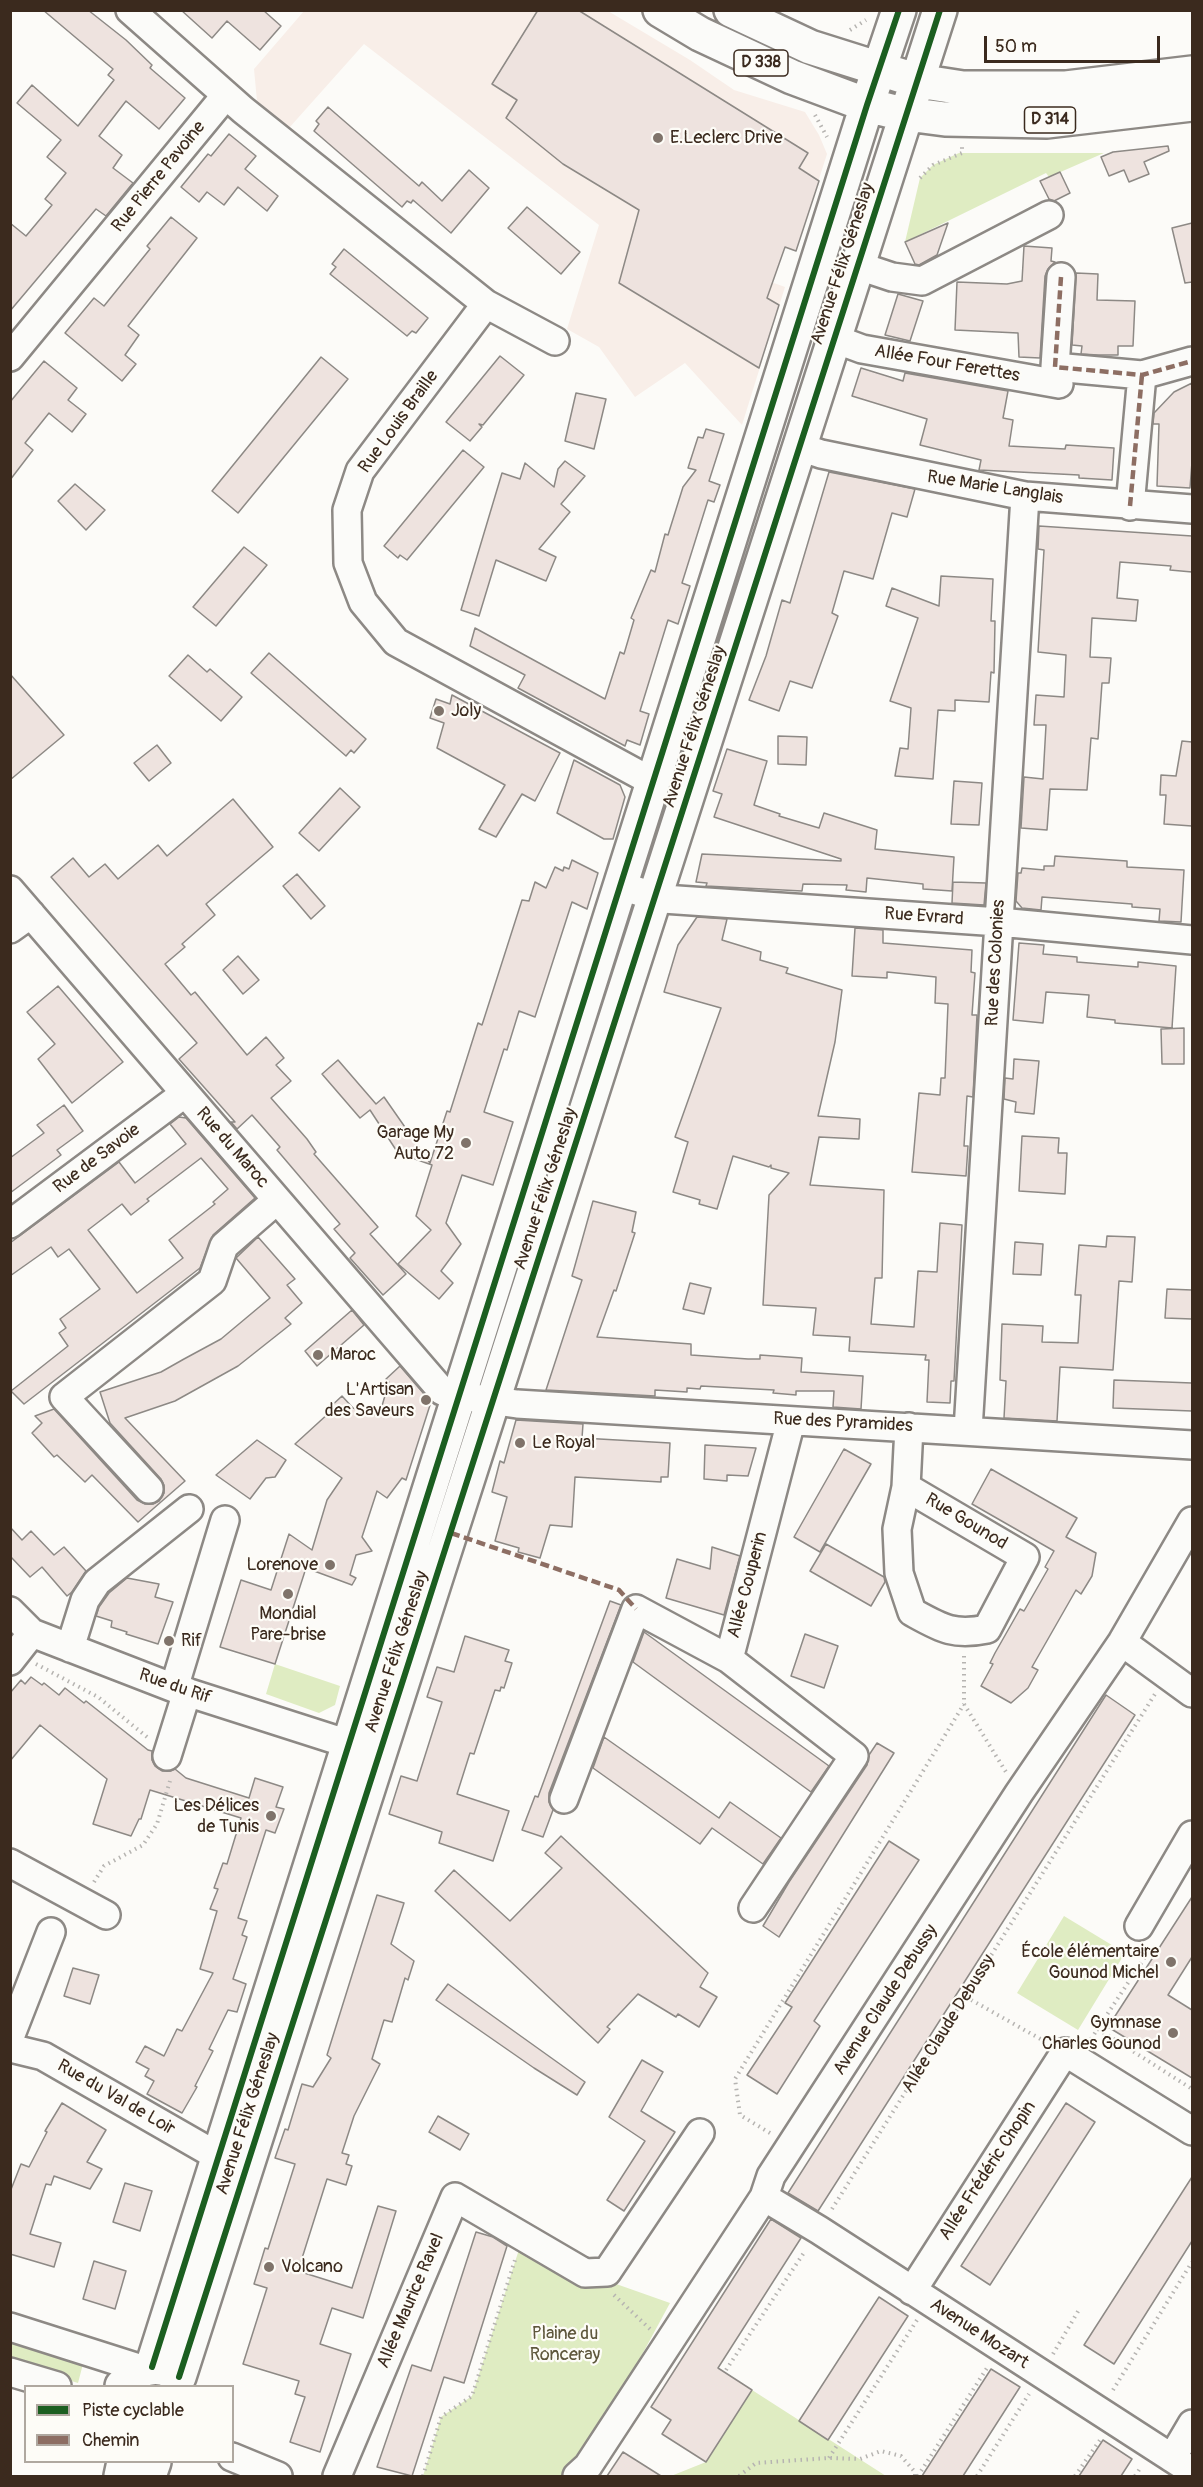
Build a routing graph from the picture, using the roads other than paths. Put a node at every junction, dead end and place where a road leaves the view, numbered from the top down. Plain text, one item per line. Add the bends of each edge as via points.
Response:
1 (130, 10) edge
2 (660, 10) edge
3 (731, 10) edge
4 (940, 10) edge
5 (885, 13) edge
6 (879, 69) junction
7 (1192, 73) edge
8 (918, 81) junction
9 (226, 95) junction
10 (1192, 104) edge
11 (867, 105) junction
12 (908, 114) junction
13 (1049, 215) dead end
14 (859, 266) junction
15 (1061, 277) dead end
16 (486, 304) junction
17 (835, 339) junction
18 (555, 341) dead end
19 (10, 357) edge
20 (1192, 361) edge
21 (1142, 375) junction
22 (1059, 384) dead end
23 (800, 447) junction
24 (1025, 496) junction
25 (1130, 506) junction
26 (1192, 509) edge
27 (655, 779) junction
28 (621, 885) junction
29 (10, 890) edge
30 (656, 897) junction
31 (21, 921) edge
32 (999, 922) junction
33 (1192, 940) edge
34 (184, 1094) junction
35 (277, 1200) junction
36 (10, 1224) edge
37 (460, 1396) junction
38 (494, 1399) junction
39 (791, 1420) junction
40 (909, 1427) junction
41 (968, 1430) junction
42 (1192, 1445) edge
43 (906, 1487) junction
44 (149, 1489) dead end
45 (189, 1509) dead end
46 (225, 1520) dead end
47 (1192, 1521) edge
48 (10, 1611) edge
49 (1122, 1642) junction
50 (70, 1648) junction
51 (20, 1649) edge
52 (729, 1659) junction
53 (181, 1690) junction
54 (1192, 1693) edge
55 (350, 1744) junction
56 (167, 1756) road end
57 (564, 1798) dead end
58 (1192, 1835) edge
59 (10, 1863) edge
60 (753, 1908) dead end
61 (106, 1915) dead end
62 (1139, 1926) road end
63 (51, 1932) dead end
64 (13, 2045) edge
65 (1192, 2131) edge
66 (700, 2133) dead end
67 (219, 2157) junction
68 (764, 2198) junction
69 (920, 2296) junction
70 (10, 2327) edge
71 (10, 2372) edge
72 (157, 2377) edge
73 (54, 2385) edge
74 (1192, 2424) edge
75 (234, 2458) edge
76 (1182, 2464) edge
77 (278, 2476) edge
78 (337, 2476) edge
79 (577, 2476) edge

1 - 9 street
2 - 11 main road, D 338 via 700,34 792,78
3 - 6 main road, D 338 via 810,47
4 - 8 main road, Avenue Félix Géneslay
5 - 6 main road, Avenue Félix Géneslay
6 - 8 main road
6 - 11 main road, Avenue Félix Géneslay
7 - 8 main road, D 314 via 1066,88 963,88
8 - 12 main road, Avenue Félix Géneslay
9 - 16 street
9 - 19 street, Rue Pierre Pavoine
10 - 12 main road, D 314 via 1047,121 945,120
11 - 12 main road
11 - 27 main road, Avenue Félix Géneslay
12 - 14 main road, Avenue Félix Géneslay
13 - 14 street via 922,281 892,277
14 - 17 main road, Avenue Félix Géneslay
15 - 21 street via 1055,367
16 - 18 street
16 - 27 street, Rue Louis Braille via 360,471 347,510 348,563 363,602 396,642 640,775
17 - 22 street, Allée Four Ferettes via 862,348
17 - 23 main road, Avenue Félix Géneslay
20 - 21 street
21 - 25 street
23 - 24 street, Rue Marie Langlais
23 - 30 main road, Avenue Félix Géneslay
24 - 25 street, Rue Marie Langlais
24 - 32 street, Rue des Colonies
25 - 26 street, Rue Marie Langlais
27 - 28 main road, Avenue Félix Géneslay
28 - 30 street, Rue Evrard
28 - 37 main road, Avenue Félix Géneslay
29 - 31 street, Rue du Maroc
30 - 32 street, Rue Evrard
30 - 38 main road, Avenue Félix Géneslay
31 - 34 street, Rue du Maroc
32 - 33 street, Rue Evrard
32 - 41 street, Rue des Colonies
34 - 35 street, Rue du Maroc
34 - 36 street, Rue de Savoie
35 - 37 street, Rue du Maroc via 442,1391
35 - 44 street via 224,1246 212,1281 64,1397
37 - 38 street, Rue des Pyramides
37 - 55 main road, Avenue Félix Géneslay
38 - 39 street, Rue des Pyramides via 512,1404
38 - 72 main road, Avenue Félix Géneslay
39 - 40 street, Rue des Pyramides
39 - 52 street, Allée Couperin
40 - 41 street, Rue des Pyramides
40 - 43 street, Rue Gounod
41 - 42 street, Rue des Pyramides
43 - 43 street, Rue Gounod via 897,1529 899,1573 912,1612 940,1628 965,1634 987,1629 1025,1557
45 - 50 street via 97,1582 85,1600
46 - 53 street
47 - 49 street, Avenue Claude Debussy
48 - 51 street, Rue du Rif
49 - 54 street
49 - 68 street, Avenue Claude Debussy via 1019,1793 771,2176
50 - 51 street, Rue du Rif
50 - 53 street, Rue du Rif
52 - 57 street, Allée Couperin via 636,1609
52 - 60 street via 854,1756
53 - 55 street, Rue du Rif
53 - 56 street
55 - 67 main road, Avenue Félix Géneslay
58 - 62 street
59 - 61 street
63 - 64 street
64 - 67 street, Rue du Val de Loir via 43,2056
65 - 69 street, Allée Frédéric Chopin via 1065,2052
66 - 78 street, Allée Maurice Ravel via 607,2272 585,2273 455,2197
67 - 72 main road, Avenue Félix Géneslay
68 - 69 street, Avenue Mozart
68 - 79 street, Avenue Claude Debussy via 588,2466
69 - 76 street, Avenue Mozart
70 - 72 street
71 - 73 street
74 - 76 street
75 - 77 street

